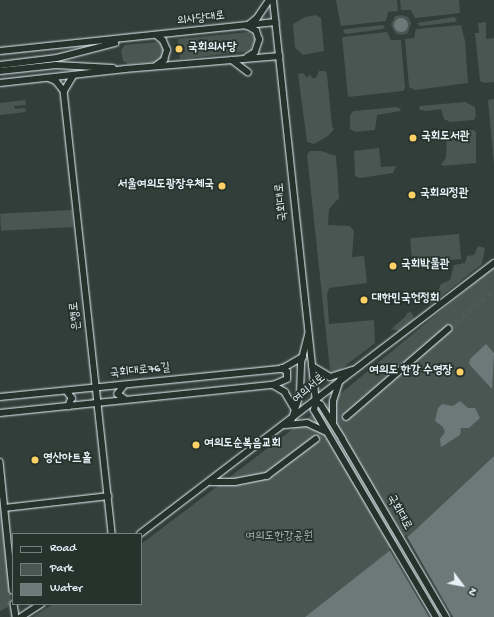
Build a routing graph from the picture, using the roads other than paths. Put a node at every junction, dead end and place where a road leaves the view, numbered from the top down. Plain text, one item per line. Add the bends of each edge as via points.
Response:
1 (269, 0) edge
2 (273, 0) edge
3 (275, 22) junction
4 (247, 26) junction
5 (157, 36) junction
6 (129, 40) junction
7 (0, 52) edge
8 (279, 56) junction
9 (245, 59) junction
10 (232, 60) junction
11 (0, 65) edge
12 (154, 66) junction
13 (125, 69) junction
14 (0, 71) edge
15 (248, 72) dead end
16 (73, 76) junction
17 (49, 78) junction
18 (0, 83) edge
19 (64, 91) junction
20 (494, 263) edge
21 (448, 329) tunnel mouth
22 (308, 335) junction
23 (303, 357) junction
24 (312, 366) junction
25 (282, 369) junction
26 (353, 370) junction
27 (340, 380) junction
28 (125, 385) junction
29 (273, 385) junction
30 (96, 388) junction
31 (67, 391) junction
32 (0, 397) edge
33 (128, 400) junction
34 (316, 401) junction
35 (97, 403) junction
36 (69, 406) junction
37 (296, 411) junction
38 (0, 413) edge
39 (346, 416) tunnel mouth
40 (292, 420) junction
41 (333, 424) junction
42 (285, 425) junction
43 (328, 433) junction
44 (316, 439) tunnel mouth
45 (0, 462) edge
46 (211, 482) junction
47 (108, 496) junction
48 (5, 508) junction
49 (111, 532) edge
50 (141, 533) edge
51 (12, 580) edge
52 (14, 605) edge
53 (39, 605) edge
54 (16, 617) edge
55 (21, 617) edge
56 (436, 617) edge
57 (446, 617) edge

1 - 4 main road via 257,18
2 - 3 main road, 국회대로
3 - 4 main road, 의사당대로
3 - 8 main road, 국회대로
4 - 5 main road, 의사당대로
4 - 9 main road via 256,31 259,40 255,52
5 - 6 main road, 의사당대로
5 - 12 main road via 165,44 166,56 160,64
6 - 7 main road, 의사당대로 via 67,43
6 - 11 main road, 의사당대로 via 57,58
8 - 9 main road
8 - 22 main road, 국회대로
9 - 10 main road
10 - 12 main road
10 - 15 main road
12 - 13 main road
13 - 14 main road via 56,65
13 - 16 main road
16 - 17 main road
16 - 19 main road
17 - 18 main road
17 - 19 main road via 56,81
19 - 30 main road, 은행로
20 - 26 main road, 여의서로
21 - 39 main road
22 - 23 main road
22 - 24 main road, 국회대로
23 - 25 main road, 국회대로76길
23 - 37 main road
24 - 26 main road via 330,377
24 - 34 main road, 국회대로
25 - 28 main road, 국회대로76길
25 - 29 main road via 287,372 287,379
26 - 27 main road, 여의서로
27 - 34 main road, 여의서로
27 - 41 main road via 333,401
28 - 30 main road, 국회대로76길
28 - 33 main road via 118,394 122,399
29 - 33 main road
29 - 37 main road via 285,392
30 - 31 main road, 국회대로76길
30 - 35 main road, 은행로
31 - 32 main road, 국회대로76길
31 - 36 main road via 72,400
33 - 35 main road
34 - 40 main road, 여의서로
34 - 41 main road, 국회대로
34 - 43 main road, 국회대로 via 314,410
35 - 36 main road
35 - 47 main road, 은행로
36 - 38 main road
37 - 40 main road
40 - 42 main road, 여의서로
41 - 57 main road, 국회대로
42 - 43 main road via 307,422
42 - 46 main road, 여의서로
43 - 56 main road, 국회대로
44 - 46 main road via 267,476 235,482
45 - 48 main road
46 - 50 main road, 여의서로
47 - 48 main road
47 - 49 main road, 은행로
48 - 51 main road
52 - 54 main road
53 - 55 main road

